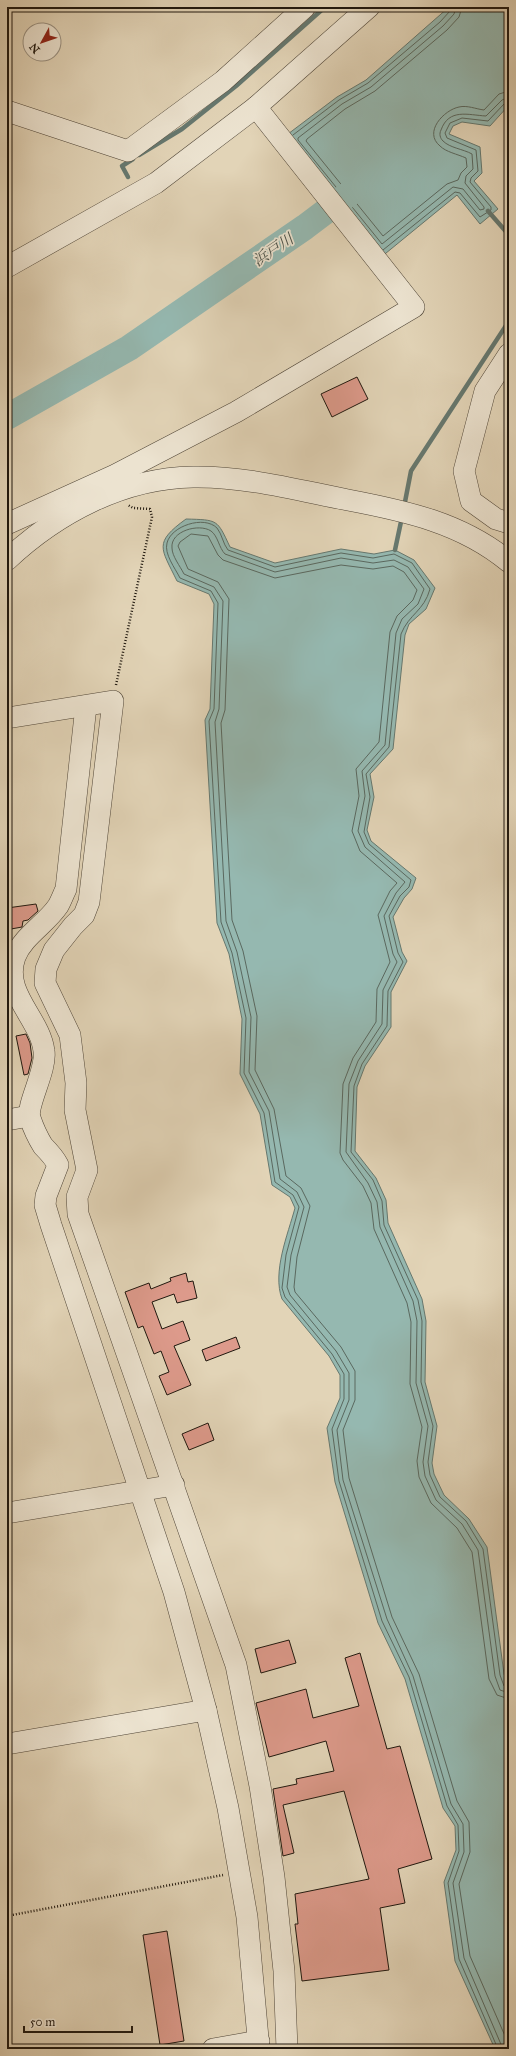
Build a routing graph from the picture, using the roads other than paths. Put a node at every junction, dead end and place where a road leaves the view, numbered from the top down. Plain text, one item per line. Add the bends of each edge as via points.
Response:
1 (305, 7) edge
2 (369, 7) edge
3 (256, 107) junction
4 (7, 111) edge
5 (7, 267) edge
6 (509, 354) edge
7 (509, 523) edge
8 (7, 524) edge
9 (7, 560) edge
10 (509, 562) edge
11 (86, 706) junction
12 (7, 718) edge
13 (29, 1116) junction
14 (7, 1120) edge
15 (174, 1484) junction
16 (140, 1490) junction
17 (7, 1513) edge
18 (206, 1710) junction
19 (7, 1744) edge
20 (259, 2045) edge
21 (213, 2049) edge
22 (287, 2049) edge

1 - 4 street via 224,81 128,151
2 - 3 street
3 - 5 street via 156,183
3 - 8 street via 414,308 236,412 116,475
6 - 7 street via 485,391 464,471 471,501 496,519
9 - 10 street via 65,515 116,492 158,480 209,478 277,486 424,516 462,531
11 - 12 street
11 - 13 street via 66,889 58,906 22,945 13,969 14,985 39,1034 44,1051 43,1070
11 - 15 street via 113,701 89,902 84,915 54,950 46,969 45,983 70,1035 76,1083 75,1106 87,1170 77,1197 78,1214
13 - 14 street
13 - 16 street via 42,1145 58,1165 45,1204
15 - 16 street
15 - 22 street via 238,1672 274,1877 284,1971
16 - 17 street
16 - 18 street via 174,1592
18 - 19 street
18 - 20 street via 228,1808 247,1917
20 - 21 street

